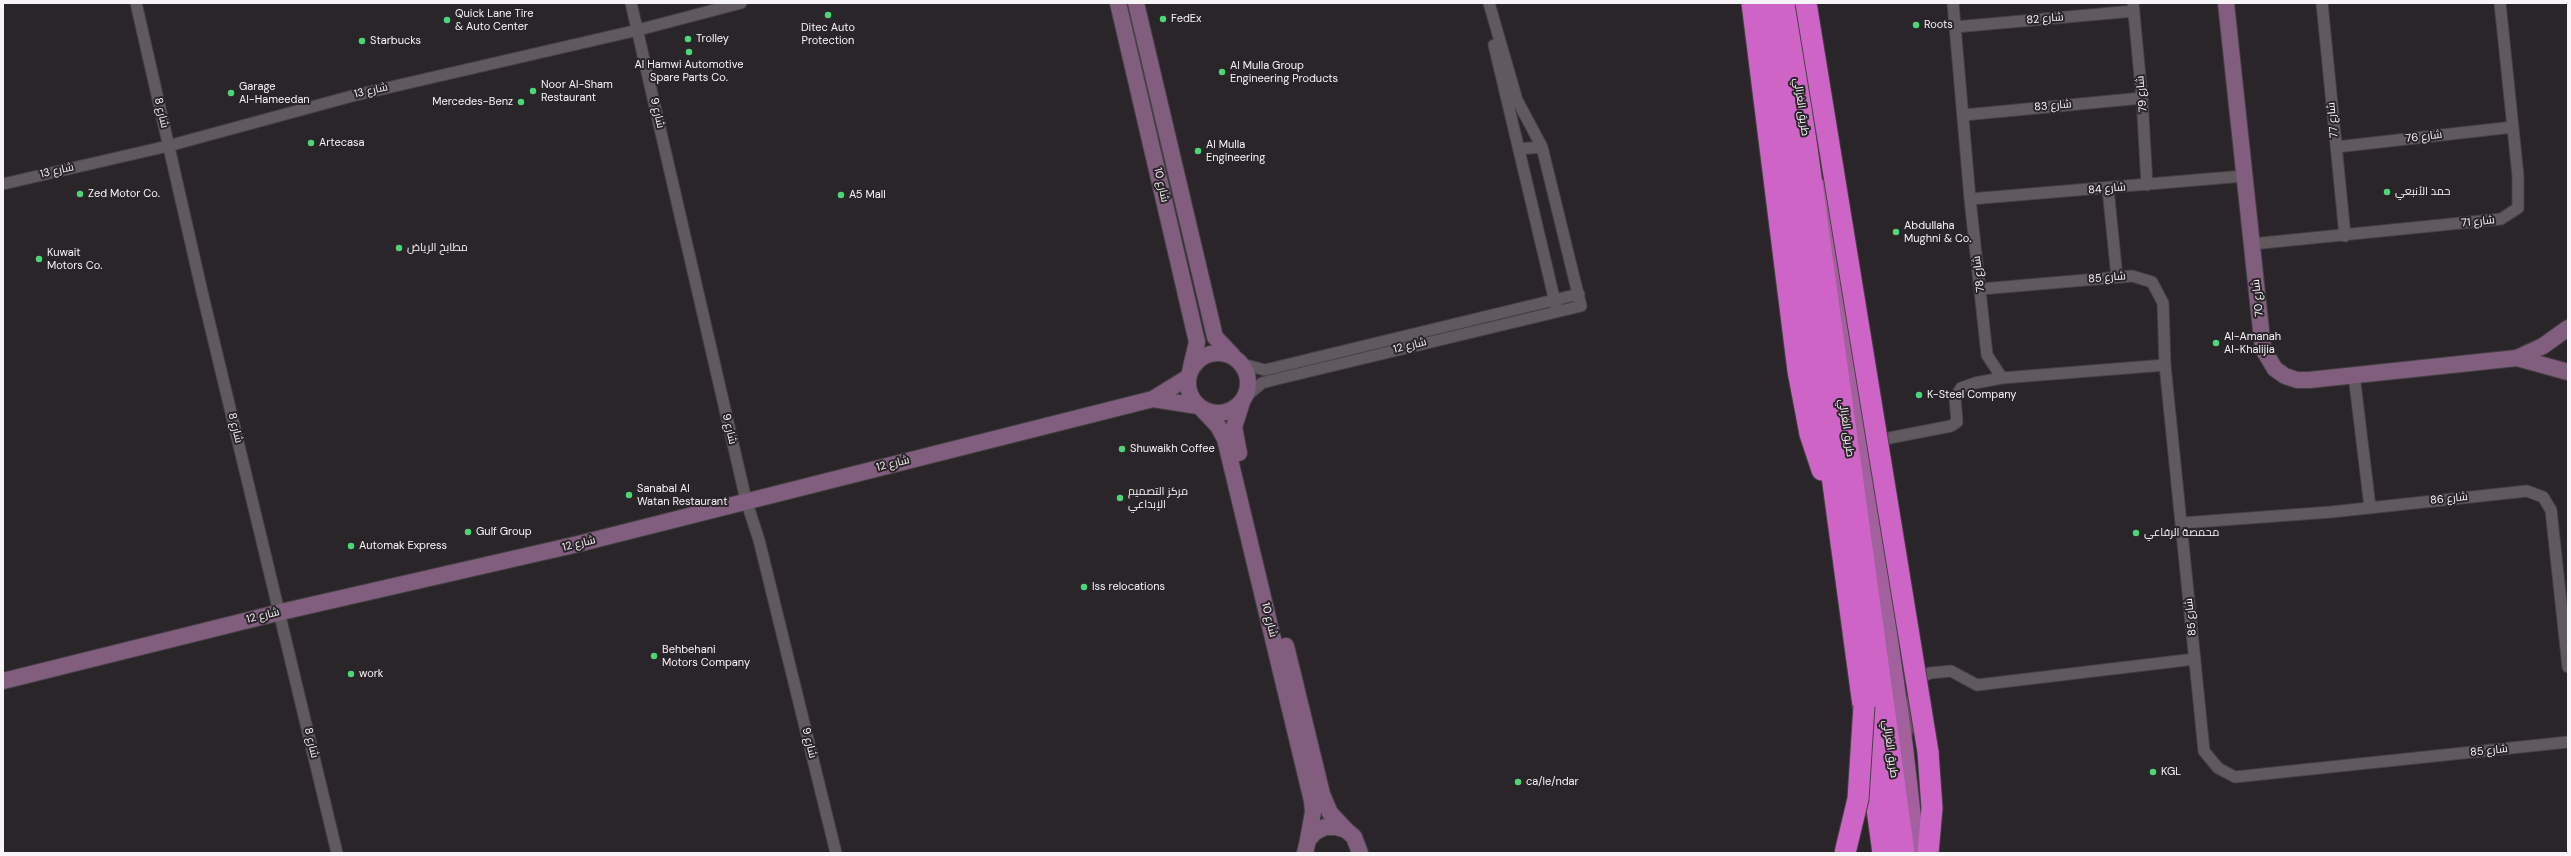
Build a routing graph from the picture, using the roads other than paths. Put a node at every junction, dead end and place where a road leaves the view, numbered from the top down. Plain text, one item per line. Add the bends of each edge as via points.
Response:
1 (136, 3) edge
2 (631, 3) edge
3 (741, 3) edge
4 (1118, 3) edge
5 (1136, 3) edge
6 (1483, 3) edge
7 (1489, 3) edge
8 (1752, 3) edge
9 (1762, 3) edge
10 (1768, 3) edge
11 (1787, 3) edge
12 (1800, 3) edge
13 (1806, 3) edge
14 (1953, 3) edge
15 (2226, 3) edge
16 (2323, 3) edge
17 (2500, 3) edge
18 (2133, 7) edge
19 (1955, 27) junction
20 (638, 30) junction
21 (2142, 98) junction
22 (1964, 115) junction
23 (2513, 127) junction
24 (168, 146) junction
25 (1542, 147) junction
26 (2336, 147) junction
27 (1519, 149) junction
28 (2244, 176) junction
29 (3, 184) edge
30 (2147, 186) junction
31 (2108, 189) junction
32 (1970, 199) junction
33 (2345, 236) junction
34 (2252, 244) junction
35 (2117, 277) junction
36 (1981, 289) junction
37 (1579, 294) junction
38 (1556, 306) junction
39 (2568, 328) edge
40 (2517, 358) junction
41 (1237, 360) junction
42 (2165, 365) junction
43 (2568, 372) edge
44 (1189, 373) junction
45 (2354, 376) junction
46 (2002, 378) junction
47 (1153, 400) junction
48 (1243, 400) junction
49 (1200, 407) junction
50 (1864, 454) junction
51 (1824, 474) junction
52 (746, 500) junction
53 (2370, 507) junction
54 (2182, 523) junction
55 (1262, 573) junction
56 (280, 612) junction
57 (2195, 659) junction
58 (2568, 667) edge
59 (3, 681) edge
60 (1864, 706) junction
61 (2568, 742) edge
62 (1904, 747) junction
63 (1346, 830) junction
64 (1306, 846) edge
65 (337, 853) edge
66 (836, 853) edge
67 (1360, 853) edge
68 (1846, 853) edge
69 (1877, 853) edge
70 (1883, 853) edge
71 (1904, 853) edge
72 (1916, 853) edge
73 (1928, 853) edge

1 - 24 street, شارع 8
2 - 20 street, شارع 9
3 - 20 street, شارع 13
4 - 44 street, شارع 10 via 1197,342
5 - 41 street, شارع 10 via 1215,337
6 - 27 street
7 - 25 street via 1517,100
8 - 51 highway via 1798,371 1810,434
9 - 51 main road
10 - 60 highway, طريق الغزالي
11 - 71 highway, طريق الغزالي
12 - 50 main road, طريق الغزالي
13 - 73 highway, bridge via 1927,745 1932,808
14 - 19 street, شارع 78
15 - 28 street, شارع 70
16 - 26 street, شارع 77
17 - 23 street, شارع 71
18 - 19 street, شارع 82
18 - 21 street, شارع 79
19 - 22 street, شارع 78
20 - 24 street, شارع 13 via 352,96
20 - 52 street, شارع 9
21 - 22 street, شارع 83
21 - 30 street, شارع 79
22 - 32 street, شارع 78
23 - 26 street, شارع 76
23 - 33 street, شارع 71 via 2518,208 2507,216 2501,219
24 - 29 street, شارع 13
24 - 56 street, شارع 8
25 - 27 street
25 - 37 street
26 - 33 street, شارع 77
27 - 38 street
28 - 30 street, شارع 84
28 - 34 street, شارع 70
30 - 31 street, شارع 84
31 - 32 street, شارع 84
31 - 35 street
32 - 36 street, شارع 78
33 - 34 street, شارع 71
34 - 45 street, شارع 70 via 2263,349 2268,360 2285,376 2297,380
35 - 36 street, شارع 85
35 - 42 street, شارع 85 via 2132,276 2152,282 2163,303
36 - 46 street, شارع 78 via 1987,355
37 - 38 street, شارع 12
37 - 38 street, شارع 12 via 1581,306
38 - 41 street, شارع 12 via 1265,370
38 - 48 street, شارع 12 via 1262,383
39 - 40 street, شارع 70 via 2543,346
40 - 43 street, شارع 70
40 - 45 street, شارع 70
41 - 44 street via 1224,353 1205,355
41 - 48 street via 1248,380
42 - 46 street
42 - 54 street, شارع 85
44 - 47 street, شارع 12
44 - 49 street via 1188,388
45 - 53 street
46 - 50 street via 1962,388 1954,398 1957,422 1951,426 1874,441
47 - 49 street, شارع 12
47 - 52 street, شارع 12
48 - 49 street via 1231,410 1219,413
48 - 55 street, شارع 10 via 1235,417 1234,435
49 - 55 street, شارع 10 via 1218,426 1225,439
50 - 62 main road, طريق الغزالي
51 - 69 main road
52 - 56 street, شارع 12 via 578,544
52 - 66 street, شارع 9 via 759,540
53 - 54 street, شارع 86
53 - 58 street, شارع 86 via 2527,491 2543,497 2551,510
54 - 57 street, شارع 85
55 - 63 street, شارع 10 via 1322,794 1330,813
55 - 64 street, شارع 10 via 1312,801 1313,812
56 - 59 street, شارع 12
56 - 65 street, شارع 8
57 - 61 street, شارع 85 via 2204,751 2218,768 2235,777
57 - 62 street via 1977,685 1946,670 1930,673 1918,679 1914,688
60 - 68 highway, bridge via 1858,799
60 - 70 highway, طريق الغزالي, bridge
62 - 72 main road, طريق الغزالي
63 - 64 street via 1325,827 1315,832
63 - 67 street, شارع 10 via 1354,837

